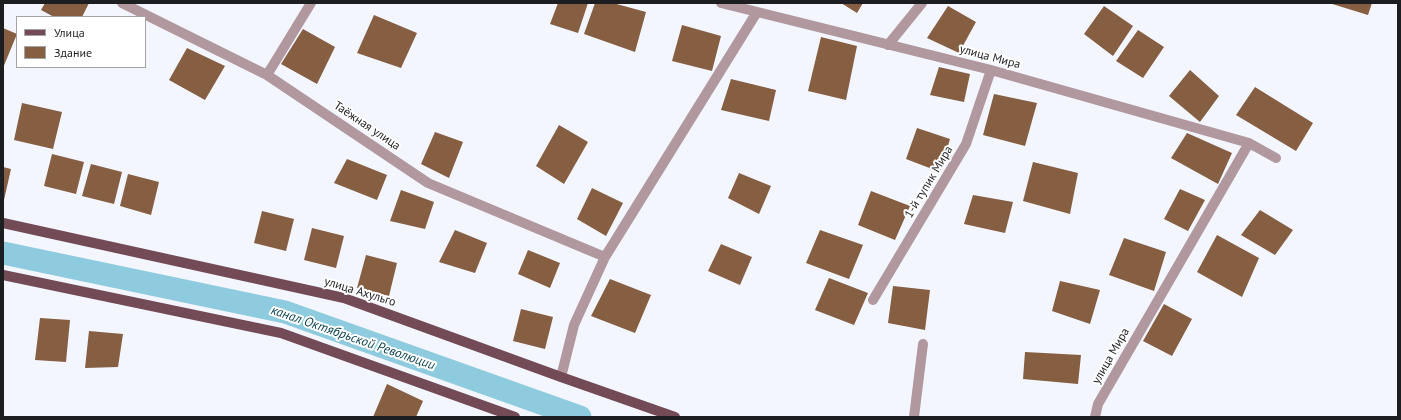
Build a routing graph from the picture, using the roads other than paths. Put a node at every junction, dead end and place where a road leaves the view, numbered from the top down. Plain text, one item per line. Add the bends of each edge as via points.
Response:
1 (122, 3) edge
2 (311, 3) edge
3 (722, 3) edge
4 (922, 3) edge
5 (757, 12) junction
6 (888, 45) junction
7 (991, 70) junction
8 (267, 75) junction
9 (1249, 143) junction
10 (1276, 158) dead end
11 (3, 223) edge
12 (604, 257) junction
13 (3, 275) edge
14 (873, 300) dead end
15 (923, 344) dead end
16 (561, 377) junction
17 (515, 417) edge
18 (675, 417) edge
19 (914, 417) edge
20 (1095, 417) edge

1 - 8 street, Таёжная улица
2 - 8 street
3 - 5 street, улица Мира
4 - 6 street
5 - 6 street, улица Мира
5 - 12 street
6 - 7 street, улица Мира
7 - 9 street, улица Мира
7 - 14 street, 1-й тупик Мира via 966,144
8 - 12 street, Таёжная улица via 428,183
9 - 10 street, улица Мира
9 - 20 street, улица Мира via 1098,404
11 - 16 main road, улица Ахульго via 344,298
12 - 16 street via 574,325
13 - 17 main road via 281,333
15 - 19 street
16 - 18 main road, улица Ахульго

